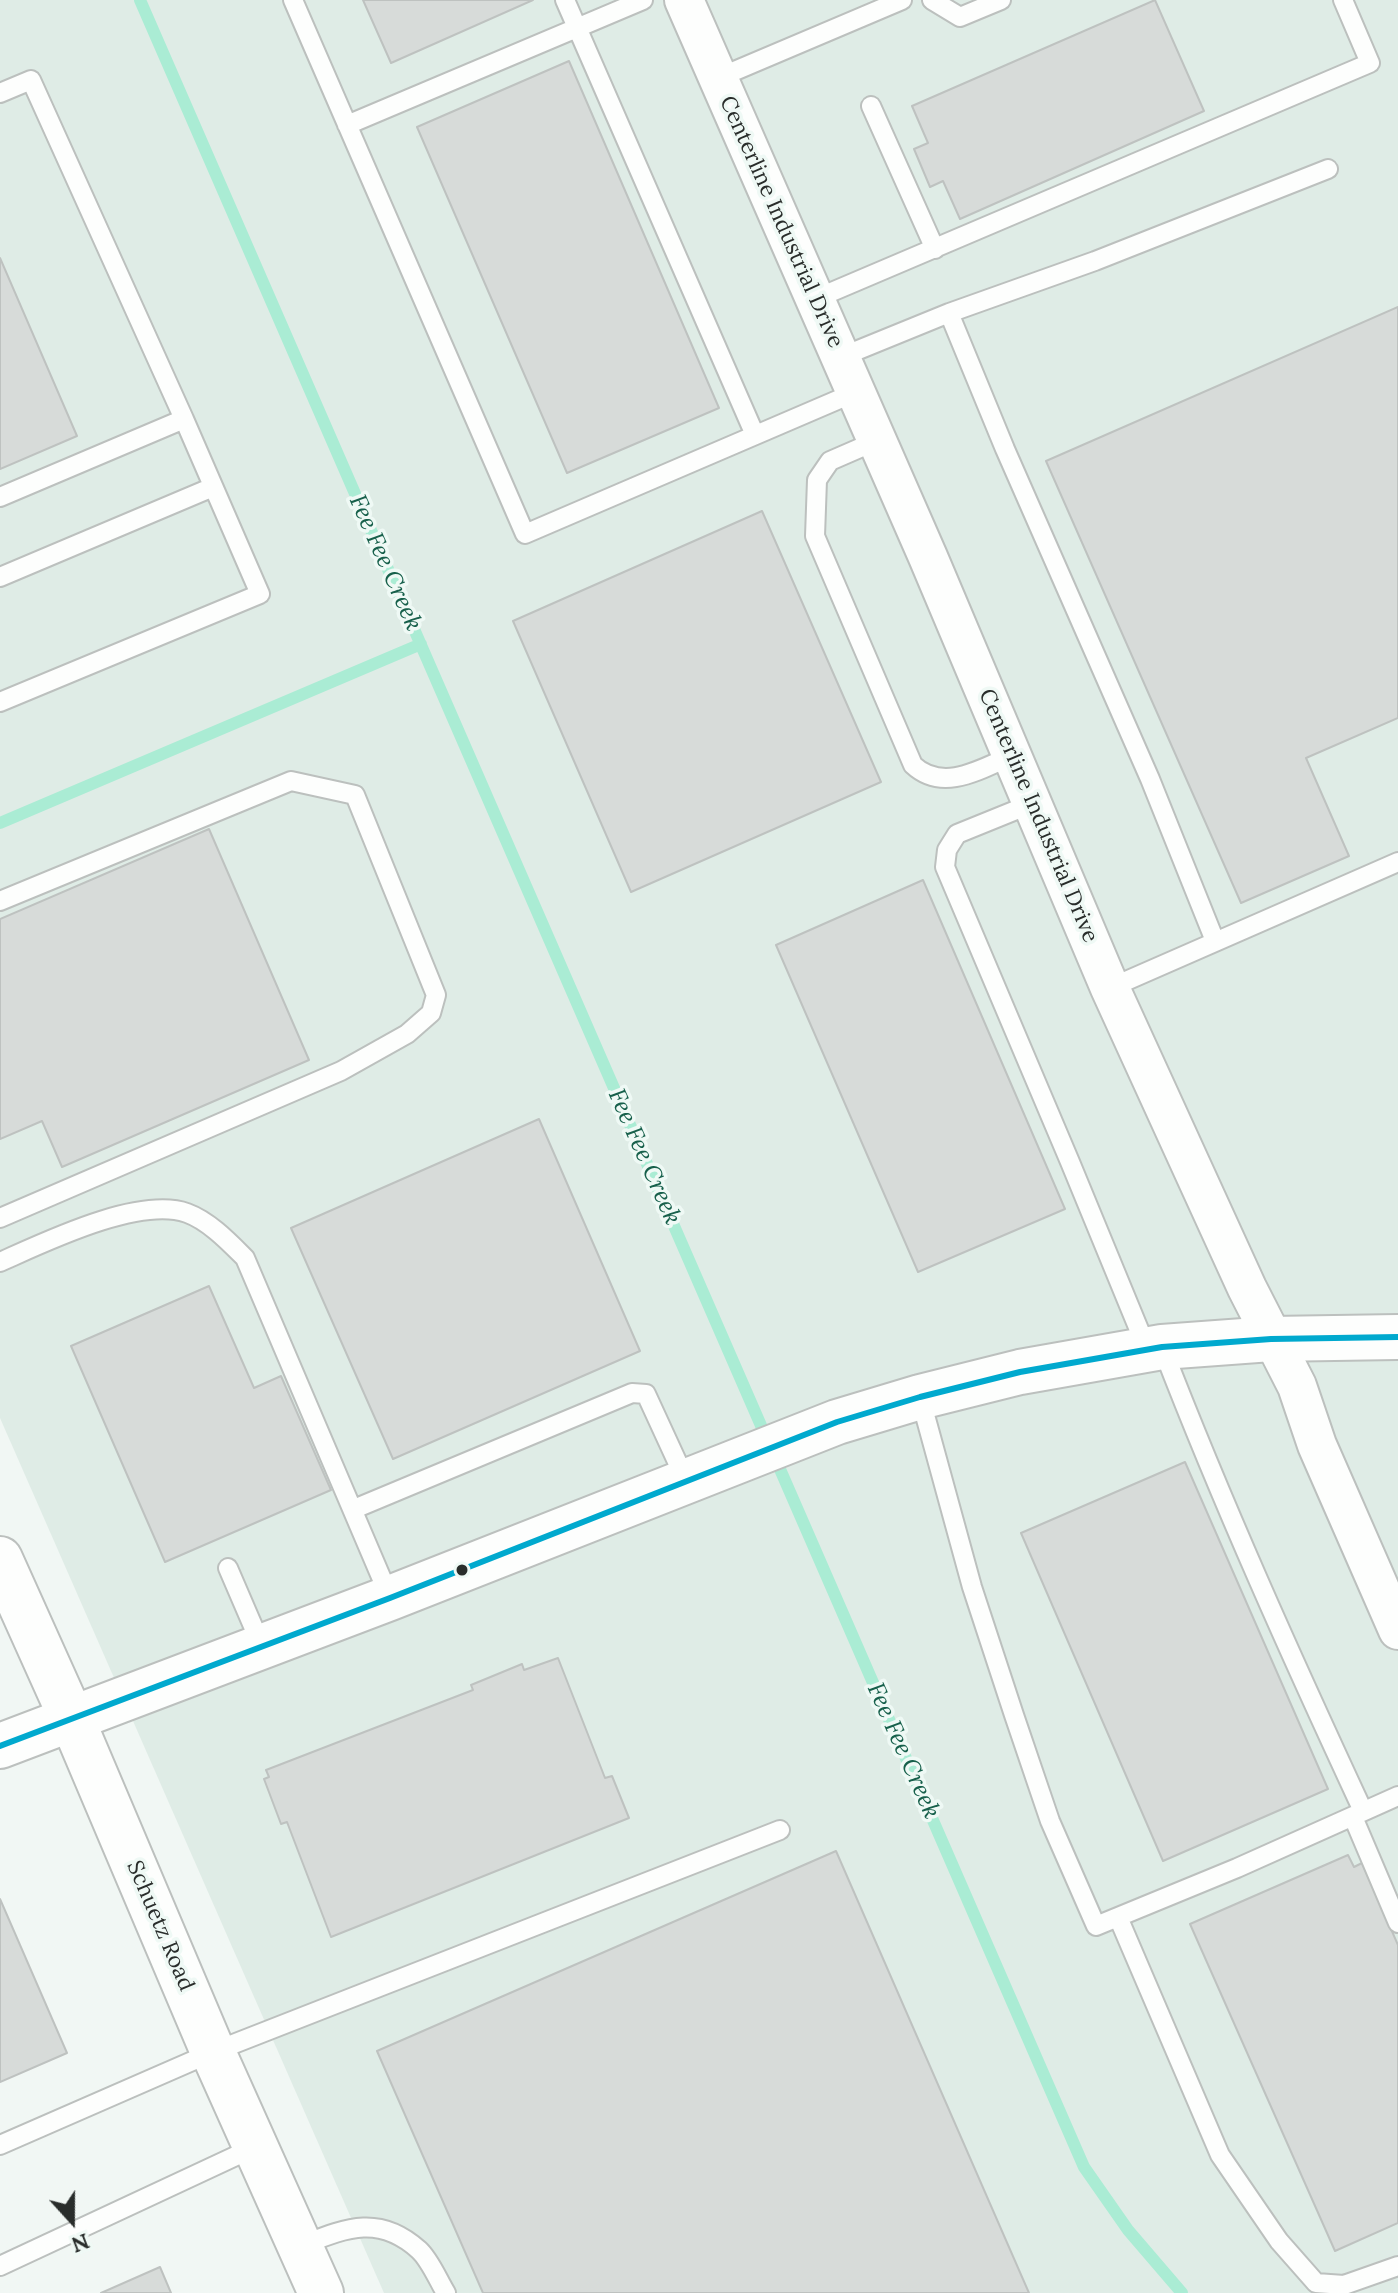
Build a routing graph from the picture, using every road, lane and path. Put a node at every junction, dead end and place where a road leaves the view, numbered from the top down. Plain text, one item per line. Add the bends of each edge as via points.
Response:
1 (293, 0) edge
2 (565, 0) edge
3 (643, 0) edge
4 (684, 0) edge
5 (902, 0) edge
6 (932, 0) edge
7 (1001, 0) edge
8 (1343, 0) edge
9 (577, 28) junction
10 (718, 78) junction
11 (0, 93) edge
12 (871, 106) dead end
13 (347, 125) junction
14 (1328, 169) dead end
15 (935, 249) junction
16 (815, 299) junction
17 (949, 313) junction
18 (841, 357) junction
19 (856, 392) junction
20 (184, 419) junction
21 (755, 435) junction
22 (876, 441) junction
23 (213, 487) junction
24 (0, 497) edge
25 (0, 577) edge
26 (0, 702) edge
27 (1013, 755) junction
28 (1031, 804) junction
29 (1398, 862) edge
30 (0, 901) edge
31 (1215, 941) junction
32 (1110, 988) junction
33 (0, 1218) edge
34 (0, 1262) edge
35 (1398, 1337) edge
36 (1271, 1339) junction
37 (1154, 1348) junction
38 (920, 1397) junction
39 (700, 1475) junction
40 (354, 1509) junction
41 (0, 1559) edge
42 (228, 1568) dead end
43 (390, 1598) junction
44 (1398, 1630) edge
45 (262, 1647) junction
46 (71, 1717) junction
47 (0, 1746) edge
48 (1398, 1796) edge
49 (1358, 1814) junction
50 (780, 1830) dead end
51 (1118, 1917) junction
52 (1398, 1923) edge
53 (213, 2052) junction
54 (0, 2145) edge
55 (255, 2147) junction
56 (300, 2246) junction
57 (0, 2266) edge
58 (1398, 2266) edge
59 (321, 2293) edge
60 (446, 2293) edge

1 - 13 lane
2 - 9 lane
3 - 9 lane
4 - 10 street, Centerline Industrial Drive
5 - 10 lane
6 - 7 lane via 960,17
8 - 15 lane via 1370,63
9 - 13 lane
9 - 21 lane
10 - 16 street, Centerline Industrial Drive
11 - 20 lane via 31,80
12 - 15 lane
13 - 21 lane via 525,534
14 - 17 lane
15 - 16 lane
16 - 18 street, Centerline Industrial Drive
17 - 18 lane
17 - 31 lane
18 - 19 street, Centerline Industrial Drive
19 - 21 lane
19 - 22 street, Centerline Industrial Drive
20 - 23 lane
20 - 24 lane
22 - 27 street, Centerline Industrial Drive
22 - 27 lane via 830,461 817,480 815,536 913,765 925,776 944,779
23 - 25 lane
23 - 26 lane via 260,594
27 - 28 street, Centerline Industrial Drive
28 - 32 street, Centerline Industrial Drive
28 - 37 lane via 957,834 945,867
29 - 31 lane
30 - 33 lane via 291,781 355,795 436,995 431,1013 407,1034 341,1071
31 - 32 lane
32 - 36 street, Centerline Industrial Drive
34 - 40 lane via 124,1213 187,1213 216,1231 245,1258
35 - 36 street
36 - 37 street
36 - 44 street, Centerline Industrial Drive via 1297,1386 1317,1445
37 - 38 street
37 - 49 lane
38 - 39 street via 837,1422
38 - 51 lane via 972,1587 1050,1821 1096,1926
39 - 40 lane via 646,1394 632,1393
39 - 43 street
40 - 43 lane
41 - 46 street, Schuetz Road
42 - 45 lane
43 - 45 street
45 - 46 street
46 - 47 street
46 - 53 street, Schuetz Road
48 - 49 lane
49 - 51 lane
49 - 52 lane
50 - 53 lane
51 - 58 lane via 1220,2155 1279,2241 1316,2283 1344,2285
53 - 54 lane
53 - 55 street, Schuetz Road
55 - 56 street, Schuetz Road
55 - 57 lane
56 - 59 street, Schuetz Road
56 - 60 lane via 351,2227 391,2230 421,2251

